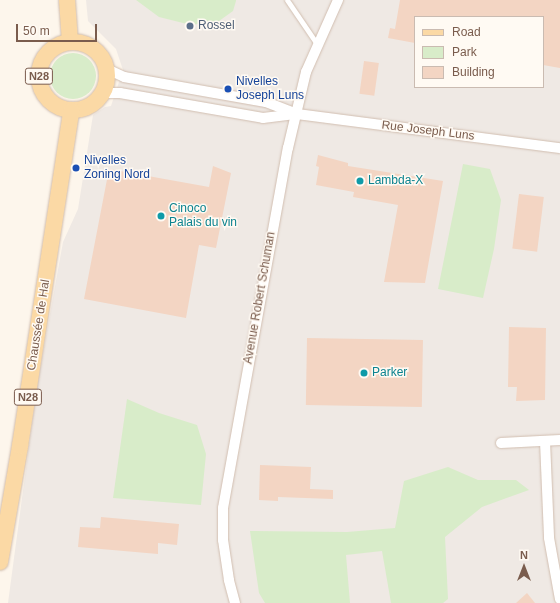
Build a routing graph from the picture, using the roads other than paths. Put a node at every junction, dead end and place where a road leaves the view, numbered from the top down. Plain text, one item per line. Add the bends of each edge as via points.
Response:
1 (67, 0) edge
2 (286, 0) edge
3 (338, 0) edge
4 (70, 42) junction
5 (317, 44) junction
6 (107, 69) junction
7 (104, 92) junction
8 (71, 111) junction
9 (297, 114) junction
10 (560, 148) edge
11 (545, 440) junction
12 (560, 440) edge
13 (501, 443) dead end
14 (0, 562) edge
15 (560, 599) edge
16 (235, 603) edge

1 - 4 main road
2 - 5 lane
3 - 5 street, Avenue Robert Schuman
4 - 6 main road via 95,49
4 - 8 main road, N28 via 50,50 43,59 39,80 47,98 55,106
5 - 9 street, Avenue Robert Schuman via 304,80
6 - 7 main road
6 - 9 street, Rue Joseph Luns via 124,76 266,102
7 - 8 main road via 92,105
7 - 9 street, Rue Joseph Luns via 120,92 263,118
8 - 14 main road, Chaussée de Hal / N28
9 - 10 street, Rue Joseph Luns
9 - 16 street, Avenue Robert Schuman via 288,148 223,508 223,540 228,580
11 - 12 street
11 - 13 street
11 - 15 street via 548,538

